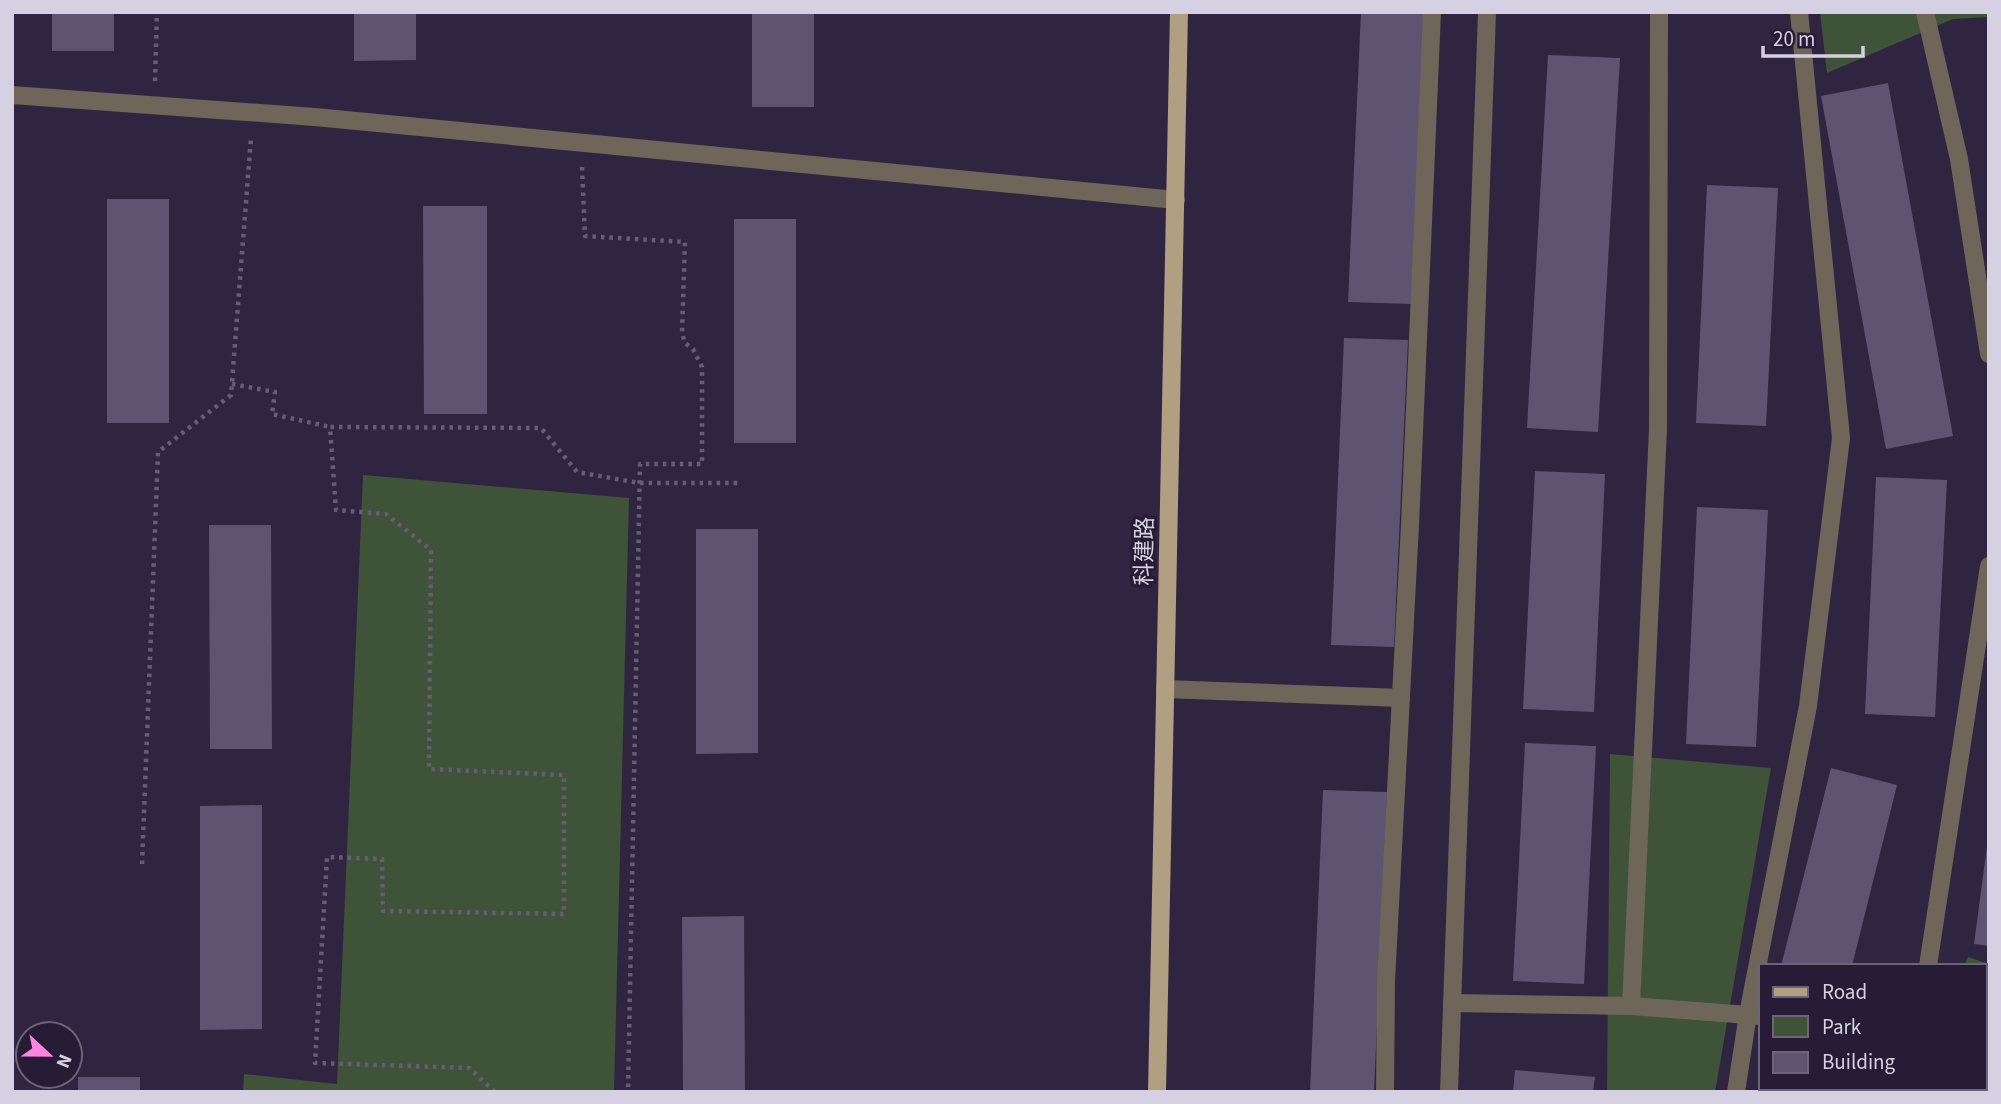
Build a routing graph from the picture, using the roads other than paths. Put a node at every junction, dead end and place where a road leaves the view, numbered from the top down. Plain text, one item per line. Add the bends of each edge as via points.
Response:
1 (1179, 12) edge
2 (1432, 12) edge
3 (1487, 12) edge
4 (1659, 12) edge
5 (1799, 12) edge
6 (1924, 12) edge
7 (12, 95) edge
8 (1176, 200) junction
9 (1989, 354) edge
10 (1989, 566) edge
11 (1165, 689) junction
12 (1401, 698) junction
13 (1764, 964) edge
14 (1928, 964) edge
15 (1759, 992) edge
16 (1452, 1003) junction
17 (1631, 1006) junction
18 (1755, 1015) edge
19 (1157, 1092) edge
20 (1385, 1092) edge
21 (1449, 1092) edge
22 (1736, 1092) edge

1 - 8 main road, 科建路
2 - 12 street
3 - 16 street
4 - 17 street via 1658,429
5 - 13 street via 1842,438 1808,706
6 - 9 street via 1959,159
7 - 8 street via 580,142
8 - 11 main road, 科建路
10 - 14 street
11 - 12 street
11 - 19 main road, 科建路
12 - 20 street via 1386,981
15 - 18 street
16 - 17 street
16 - 21 street
17 - 18 street
18 - 22 street

